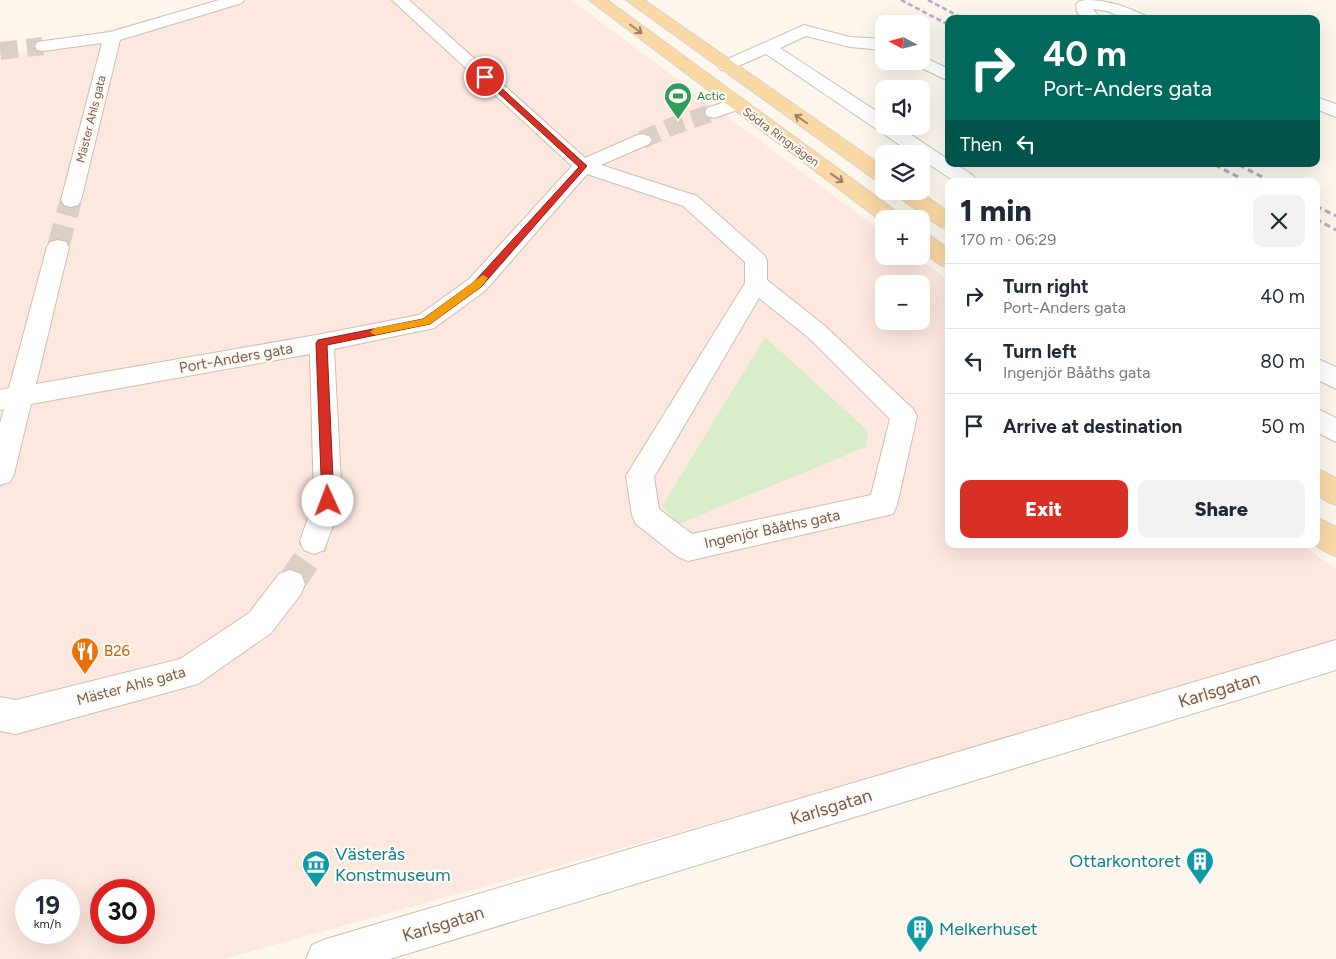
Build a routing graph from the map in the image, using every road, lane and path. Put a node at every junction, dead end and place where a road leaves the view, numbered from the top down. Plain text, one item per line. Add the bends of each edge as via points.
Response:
1 (236, 0) edge
2 (400, 0) edge
3 (597, 0) edge
4 (634, 0) edge
5 (1109, 2) edge
6 (1088, 15) edge
7 (1133, 15) edge
8 (112, 37) junction
9 (875, 42) edge
10 (43, 46) tunnel mouth
11 (767, 48) junction
12 (727, 66) junction
13 (930, 66) edge
14 (945, 74) edge
15 (761, 91) junction
16 (736, 104) junction
17 (1320, 104) edge
18 (1336, 111) edge
19 (714, 112) tunnel mouth
20 (875, 120) edge
21 (898, 135) edge
22 (642, 140) tunnel mouth
23 (583, 166) junction
24 (945, 166) edge
25 (946, 167) edge
26 (875, 171) edge
27 (962, 178) edge
28 (71, 200) tunnel mouth
29 (917, 200) edge
30 (881, 210) edge
31 (945, 219) edge
32 (930, 246) edge
33 (58, 247) tunnel mouth
34 (945, 257) edge
35 (756, 283) junction
36 (322, 343) junction
37 (1320, 369) edge
38 (1336, 379) edge
39 (11, 398) edge
40 (1320, 421) edge
41 (1336, 431) edge
42 (0, 474) edge
43 (1320, 483) edge
44 (1336, 493) edge
45 (1320, 532) edge
46 (314, 541) tunnel mouth
47 (1336, 544) edge
48 (290, 584) tunnel mouth
49 (1336, 654) edge
50 (0, 714) edge
51 (326, 959) edge

1 - 8 street
2 - 23 street
3 -> 16 main road, Södra Ringvägen
4 - 12 main road, Södra Ringvägen
5 - 6 street via 1092,1 1084,5
5 - 7 street
8 - 10 street
8 - 28 street, Mäster Ahls gata
9 - 11 street via 850,42 804,30
11 - 12 street
11 - 20 street
12 - 15 main road, Södra Ringvägen
13 - 14 street
15 - 16 main road
26 -> 15 main road, Södra Ringvägen
16 - 19 street
16 -> 30 main road, Södra Ringvägen
17 - 18 street
21 - 24 street
22 - 23 street, Port-Anders gata
23 - 35 street via 690,201 756,260
23 - 36 street, Port-Anders gata via 477,285 426,322
25 - 27 street
29 - 31 main road
32 - 34 main road
33 - 39 street
35 - 35 street, Ingenjör Bååths gata via 816,332 904,416 883,505 688,548 646,515 640,476
36 - 39 street, Port-Anders gata
36 - 46 street via 328,501
37 - 38 street
39 - 42 street
40 - 41 street
43 - 44 main road
45 - 47 main road
48 - 50 street, Mäster Ahls gata via 260,623 187,673 16,717
49 - 51 street, Karlsgatan

